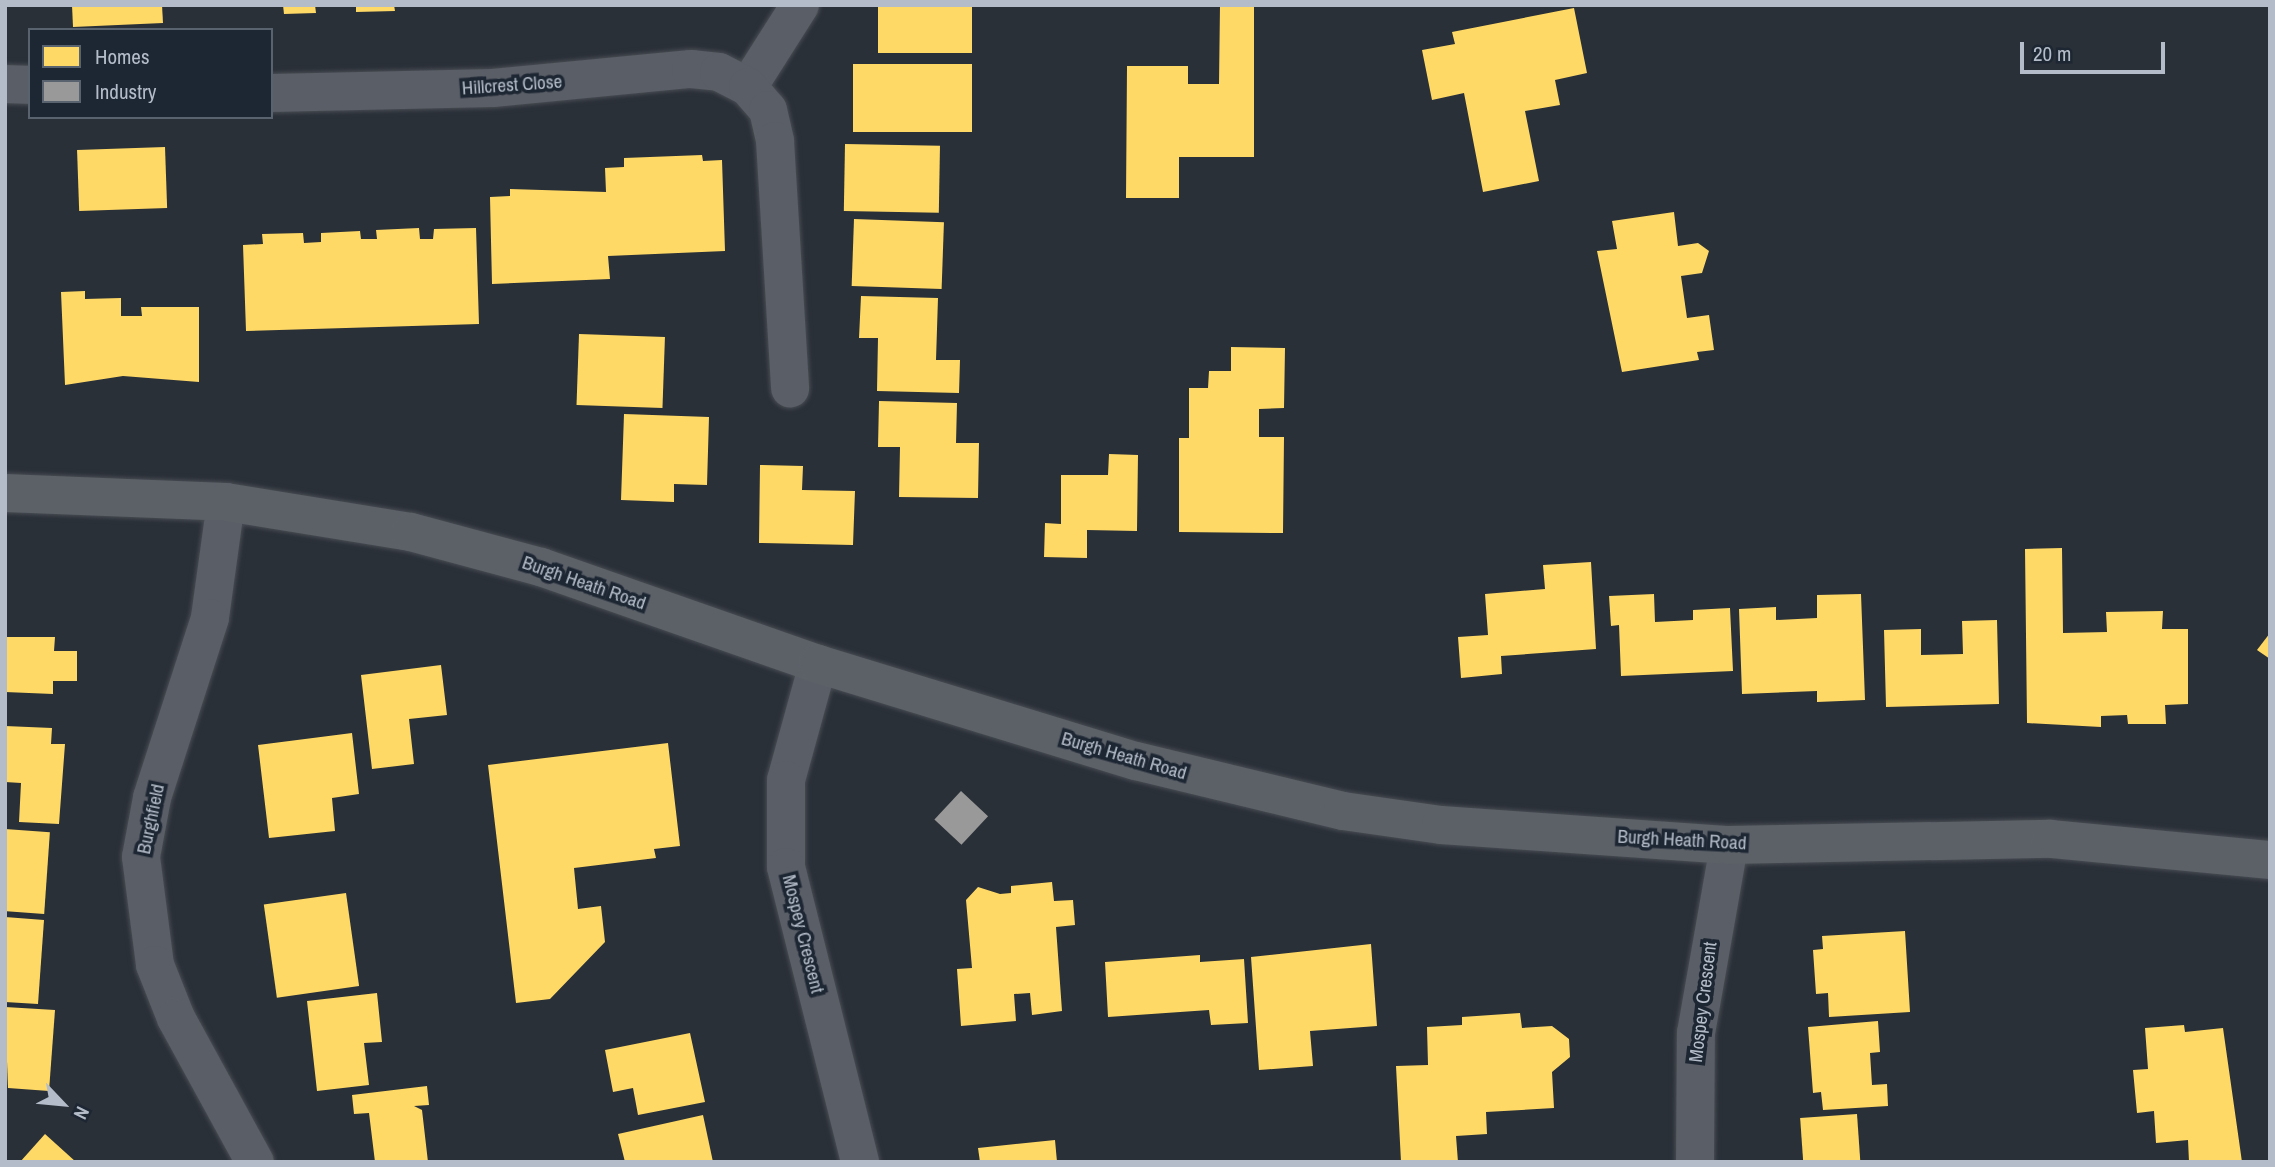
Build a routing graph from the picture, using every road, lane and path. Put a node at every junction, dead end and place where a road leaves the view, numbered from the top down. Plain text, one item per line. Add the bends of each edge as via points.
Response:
1 (800, 5) edge
2 (5, 84) edge
3 (28, 85) edge
4 (748, 87) junction
5 (273, 93) edge
6 (790, 389) dead end
7 (5, 493) edge
8 (226, 502) junction
9 (818, 664) junction
10 (1729, 845) junction
11 (2270, 860) edge
12 (255, 1162) edge
13 (860, 1162) edge
14 (1695, 1162) edge

1 - 4 street
2 - 3 street
4 - 5 street, Hillcrest Close via 719,72 691,69 493,88
4 - 6 street, Hillcrest Close via 768,110 775,141
7 - 8 main road, Burgh Heath Road
8 - 9 main road, Burgh Heath Road via 473,547
8 - 12 street, Burghfield via 210,618 152,799 141,857 155,965 176,1018
9 - 10 main road, Burgh Heath Road via 1136,761 1343,811 1441,825
9 - 13 street, Mospey Crescent via 786,780 786,867
10 - 11 main road, Burgh Heath Road via 2051,839
10 - 14 street, Mospey Crescent via 1696,1033

